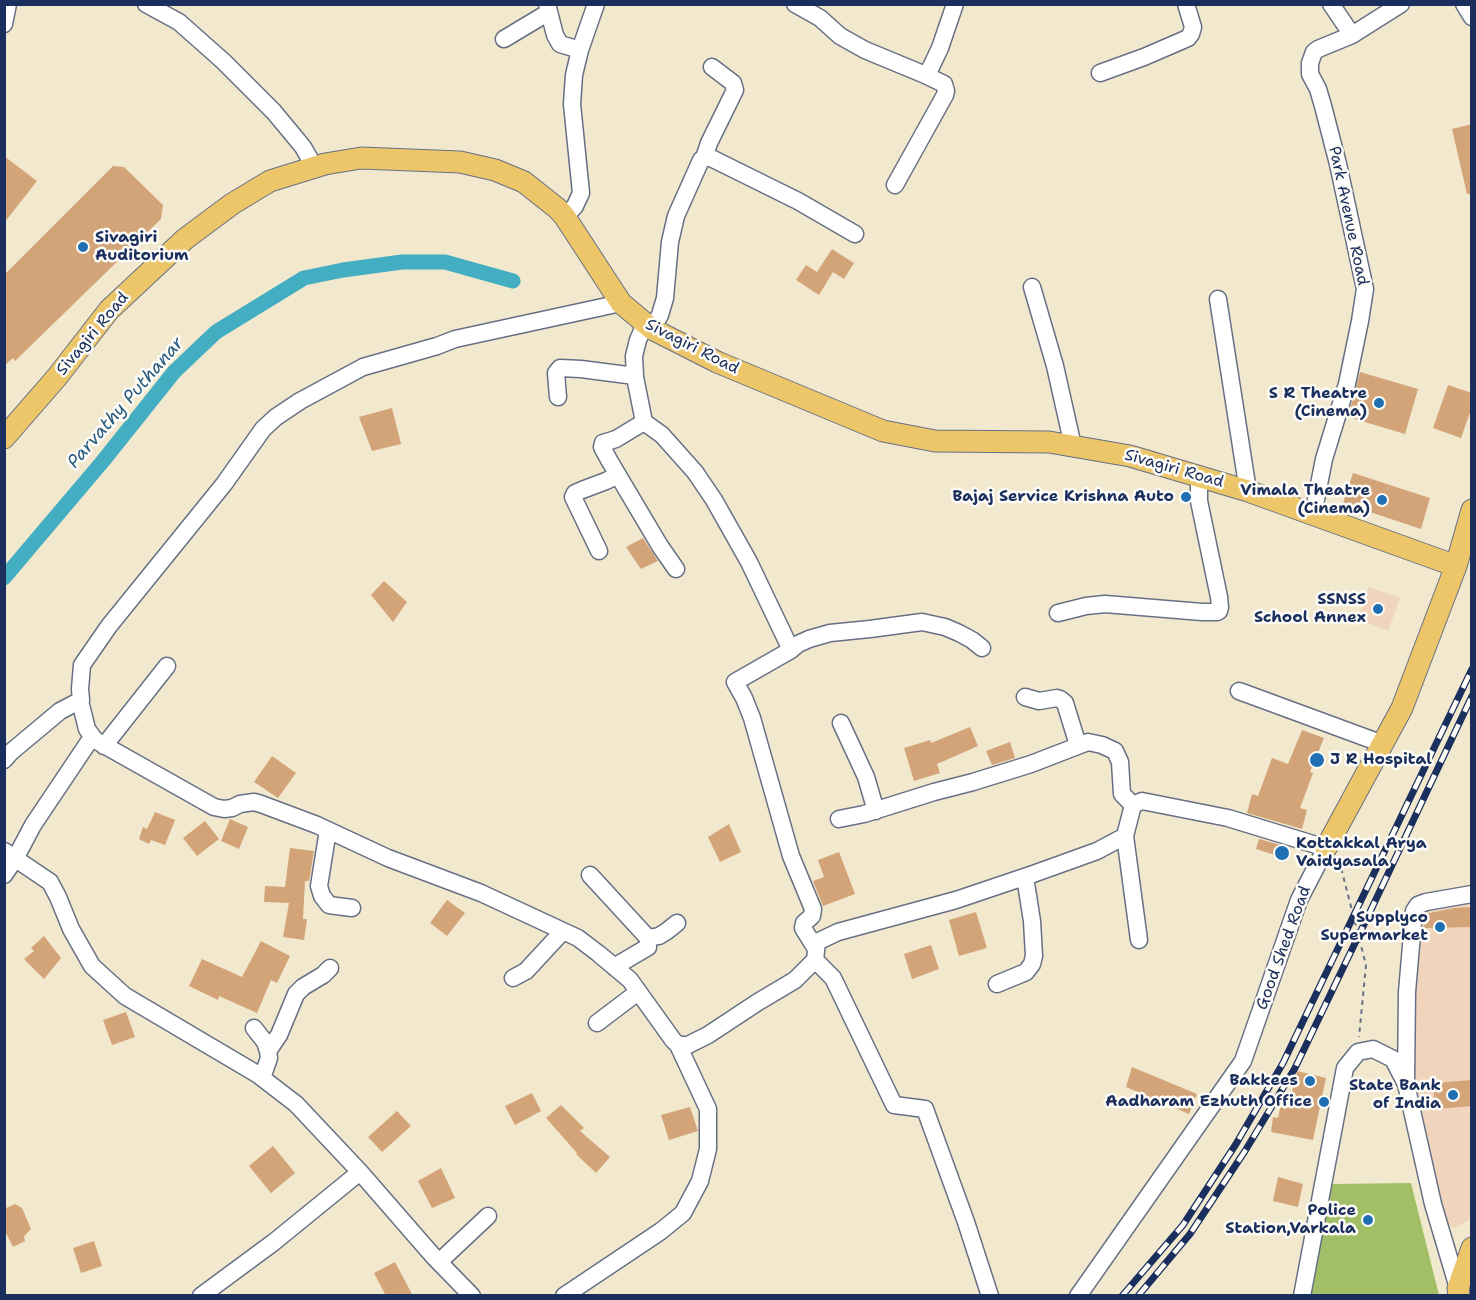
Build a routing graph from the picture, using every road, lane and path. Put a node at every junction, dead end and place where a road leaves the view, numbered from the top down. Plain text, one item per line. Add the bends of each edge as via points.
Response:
1 (8, 4) edge
2 (146, 4) edge
3 (596, 4) edge
4 (795, 4) edge
5 (955, 4) edge
6 (1186, 4) edge
7 (1331, 4) edge
8 (1401, 4) edge
9 (1464, 4) edge
10 (548, 8) edge
11 (1472, 17) edge
12 (4, 24) edge
13 (1352, 35) junction
14 (504, 39) dead end
15 (580, 50) junction
16 (712, 67) dead end
17 (1100, 73) dead end
18 (925, 75) junction
19 (704, 158) junction
20 (315, 168) junction
21 (895, 184) dead end
22 (565, 217) junction
23 (855, 234) dead end
24 (1032, 287) dead end
25 (1218, 299) dead end
26 (621, 303) junction
27 (648, 326) junction
28 (634, 376) junction
29 (558, 397) dead end
30 (644, 422) junction
31 (4, 438) edge
32 (1073, 446) junction
33 (618, 475) junction
34 (1200, 476) junction
35 (1248, 491) junction
36 (1472, 510) edge
37 (1313, 515) junction
38 (599, 552) dead end
39 (1456, 566) junction
40 (676, 569) dead end
41 (1058, 613) dead end
42 (982, 648) dead end
43 (791, 650) junction
44 (167, 666) dead end
45 (1239, 691) dead end
46 (1025, 697) dead end
47 (80, 701) junction
48 (841, 723) dead end
49 (98, 742) junction
50 (1383, 744) junction
51 (1078, 745) junction
52 (4, 760) edge
53 (1133, 805) junction
54 (876, 811) junction
55 (839, 819) dead end
56 (328, 830) junction
57 (1125, 837) junction
58 (1330, 843) junction
59 (10, 855) edge
60 (4, 875) edge
61 (590, 875) dead end
62 (1025, 877) junction
63 (1472, 894) edge
64 (352, 908) dead end
65 (677, 923) dead end
66 (562, 931) junction
67 (648, 938) junction
68 (1139, 940) dead end
69 (816, 955) junction
70 (614, 967) junction
71 (330, 968) dead end
72 (513, 978) dead end
73 (997, 984) dead end
74 (638, 992) junction
75 (597, 1023) dead end
76 (254, 1028) dead end
77 (678, 1045) junction
78 (268, 1051) junction
79 (1358, 1052) junction
80 (262, 1078) junction
81 (1406, 1084) junction
82 (360, 1172) junction
83 (488, 1216) dead end
84 (1472, 1248) edge
85 (439, 1262) junction
86 (1459, 1292) edge
87 (574, 1293) edge
88 (201, 1296) edge
89 (472, 1296) edge
90 (990, 1296) edge
91 (1078, 1296) edge
92 (1302, 1296) edge

1 - 12 street
2 - 20 street via 179,22 223,61 274,112
3 - 15 street
4 - 18 street via 865,50
5 - 18 street via 940,48
6 - 17 street via 1193,27 1188,38
7 - 13 street
8 - 13 street, Park Avenue Road
9 - 11 street
10 - 14 street
10 - 15 street via 560,44
13 - 37 street, Park Avenue Road via 1314,52 1310,67 1338,164 1365,289 1347,384 1324,459
15 - 22 street via 572,105 581,193
16 - 19 street via 733,83 735,90
18 - 21 street via 944,84 946,94
19 - 23 street via 798,201
19 - 27 street via 676,216 665,298 660,315
20 - 22 main road, Sivagiri Road via 361,158 460,162 524,182
20 - 31 main road, Sivagiri Road via 270,181 185,239 109,310
22 - 26 main road, Sivagiri Road
24 - 32 street
25 - 35 street
26 - 27 main road, Sivagiri Road
26 - 47 street via 455,339 363,367 276,417 82,664
27 - 28 street via 638,340
27 - 32 main road, Sivagiri Road via 717,362 883,431 935,441 1049,442
28 - 29 street via 560,368 556,373
28 - 30 street
30 - 33 street via 602,444
30 - 43 street via 662,435 714,500
32 - 34 main road, Sivagiri Road via 1130,456
33 - 38 street via 573,497
33 - 40 street
34 - 35 main road, Sivagiri Road
34 - 41 street via 1199,501 1219,611 1105,604
35 - 37 main road, Sivagiri Road
36 - 39 main road, Good Shed Road
37 - 39 main road, Sivagiri Road
39 - 50 main road, Good Shed Road via 1402,708
42 - 43 street via 959,633 922,622 830,633
43 - 69 street via 735,682 752,718 791,856 813,909 802,928
44 - 49 street
45 - 50 street
46 - 51 street via 1039,701 1057,698 1065,703
47 - 49 street via 87,729
47 - 52 street via 60,711
48 - 54 street via 866,777
49 - 56 street via 213,807 228,809 254,802
49 - 59 street
50 - 58 main road, Good Shed Road
51 - 53 street via 1088,742 1115,751 1120,762 1122,794
51 - 54 street via 1031,764
53 - 57 street
53 - 58 street via 1142,801
54 - 55 street
56 - 64 street via 319,886 322,896 329,905
56 - 66 street
57 - 62 street
57 - 68 street
58 - 79 path via 1366,965
58 - 91 street, Good Shed Road via 1299,900 1243,1061
59 - 60 street
59 - 80 street via 50,882 92,966 125,996
61 - 67 street
62 - 69 street via 838,932 817,942
62 - 73 street via 1032,921 1032,964 1026,972
63 - 81 street via 1426,902 1414,911 1407,992
65 - 67 street via 659,936
66 - 70 street via 578,938
66 - 72 street via 526,970
67 - 70 street via 648,947
69 - 77 street via 795,980 708,1035 688,1045
69 - 90 street via 833,978 894,1105 925,1109
70 - 74 street
71 - 78 street via 296,994
74 - 75 street
74 - 77 street
76 - 78 street
77 - 87 street via 708,1109 708,1149 700,1181 683,1213
78 - 80 street
79 - 81 street via 1373,1049 1393,1059
79 - 92 street via 1345,1068
80 - 82 street via 296,1104
81 - 86 street via 1433,1204
82 - 85 street
82 - 88 street
83 - 85 street
84 - 86 main road
85 - 89 street

